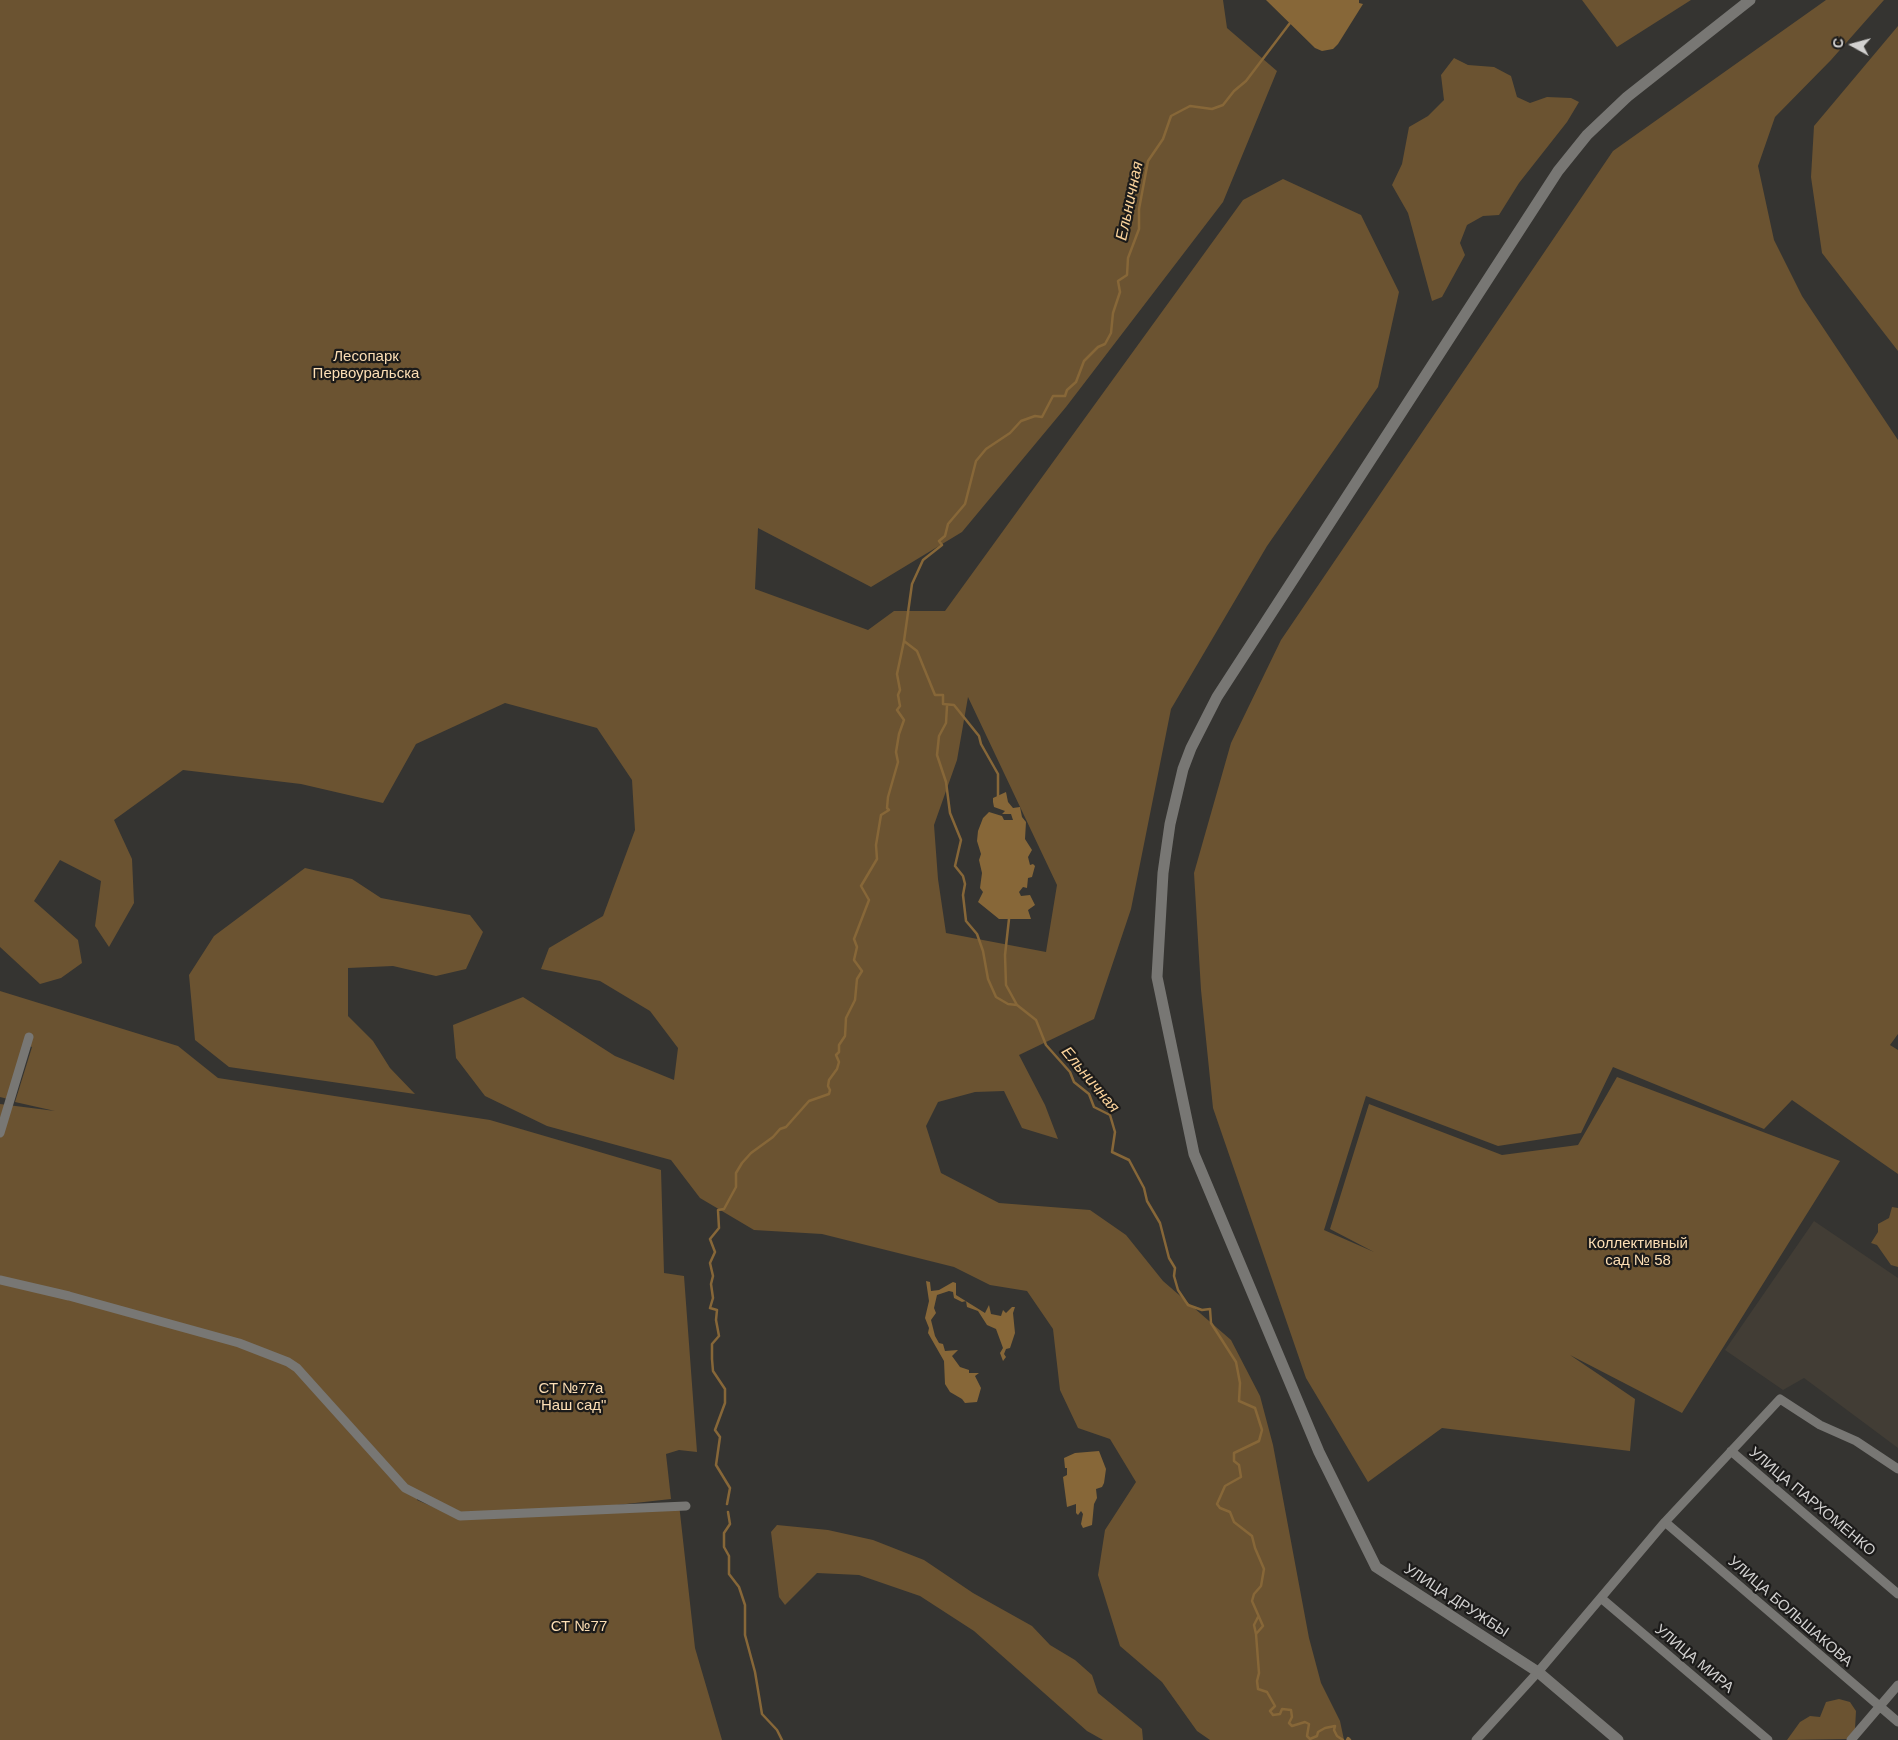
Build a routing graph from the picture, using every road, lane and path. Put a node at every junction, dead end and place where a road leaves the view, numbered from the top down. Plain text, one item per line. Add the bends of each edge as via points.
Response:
1 (1750, 0) edge
2 (29, 1037) dead end
3 (0, 1133) edge
4 (0, 1280) edge
5 (1731, 1452) junction
6 (1898, 1469) edge
7 (686, 1506) dead end
8 (1665, 1522) junction
9 (1898, 1594) edge
10 (1601, 1598) junction
11 (1538, 1672) junction
12 (1898, 1685) edge
13 (1880, 1706) junction
14 (1898, 1722) edge
15 (1476, 1740) edge
16 (1618, 1740) edge
17 (1768, 1740) edge
18 (1851, 1740) edge

1 - 11 street, УЛИЦА ДРУЖБЫ via 1627,97 1586,135 1558,171 1217,698 1191,748 1164,850 1157,977 1194,1154 1319,1452 1376,1566
2 - 3 street
4 - 7 street via 239,1343 288,1362 297,1368 405,1488 460,1516
5 - 6 street via 1780,1400 1820,1425 1856,1441
5 - 8 street
5 - 9 street, УЛИЦА ПАРХОМЕНКО
8 - 10 street
8 - 13 street, УЛИЦА БОЛЬШАКОВА
10 - 11 street
10 - 17 street, УЛИЦА МИРА
11 - 15 street
11 - 16 street, УЛИЦА ДРУЖБЫ
12 - 13 street
13 - 14 street, УЛИЦА БОЛЬШАКОВА
13 - 18 street

